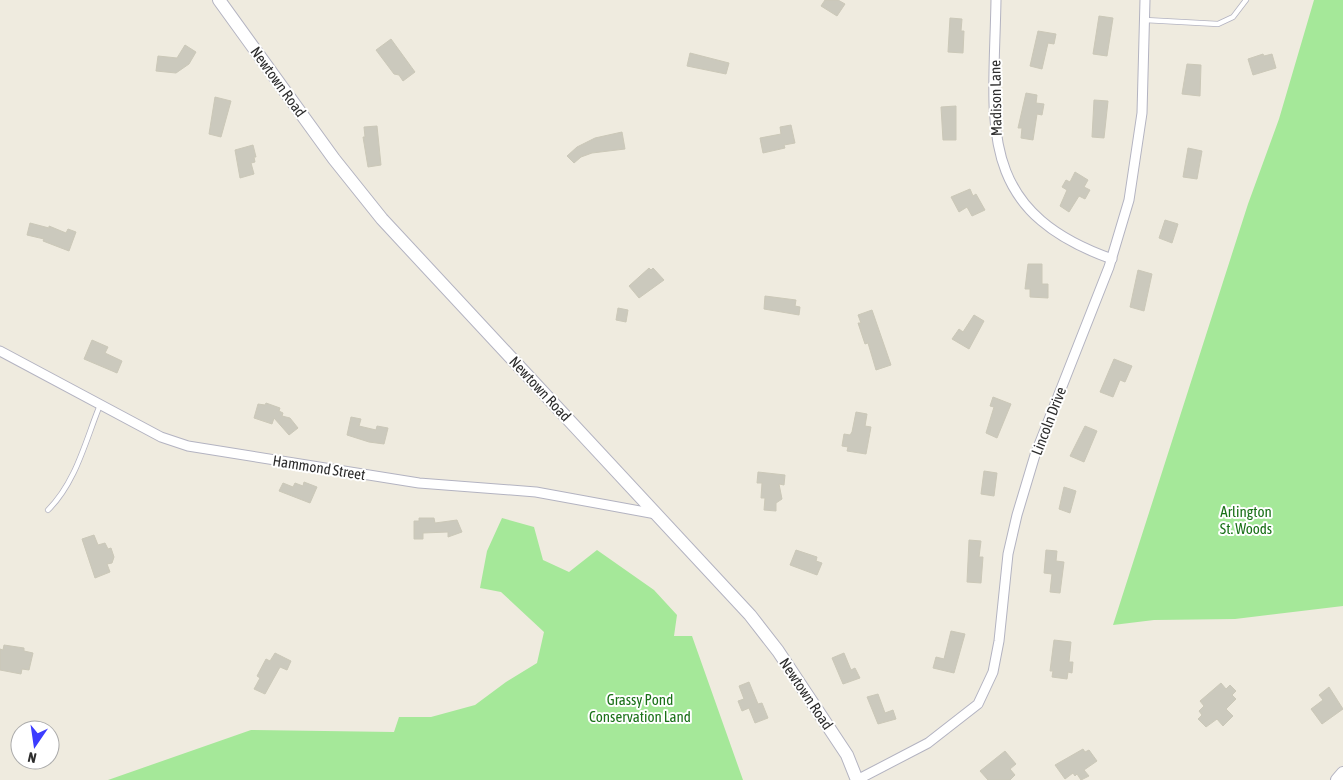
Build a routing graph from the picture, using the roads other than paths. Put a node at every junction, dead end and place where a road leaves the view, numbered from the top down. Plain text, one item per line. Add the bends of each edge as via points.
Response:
1 (219, 0) edge
2 (996, 0) edge
3 (1145, 0) edge
4 (1246, 0) edge
5 (1145, 20) junction
6 (1112, 258) junction
7 (0, 351) edge
8 (100, 405) junction
9 (48, 510) dead end
10 (659, 515) junction
11 (1343, 773) edge
12 (857, 780) edge
13 (1336, 780) edge

1 - 10 street, Newtown Road via 334,159 382,219
2 - 6 street, Madison Lane via 996,141 1014,192 1039,220 1059,236
3 - 5 street, Lincoln Drive
4 - 5 lane via 1234,16 1218,24
5 - 6 street, Lincoln Drive via 1142,113 1134,172
6 - 12 street, Lincoln Drive via 1035,455 1008,554 994,664 978,704 928,744
7 - 8 street, Hammond Street
8 - 9 lane via 70,482
8 - 10 street, Hammond Street via 161,437 188,446 419,483 536,492
10 - 12 street, Newtown Road via 725,586 778,651 847,755
11 - 13 street

